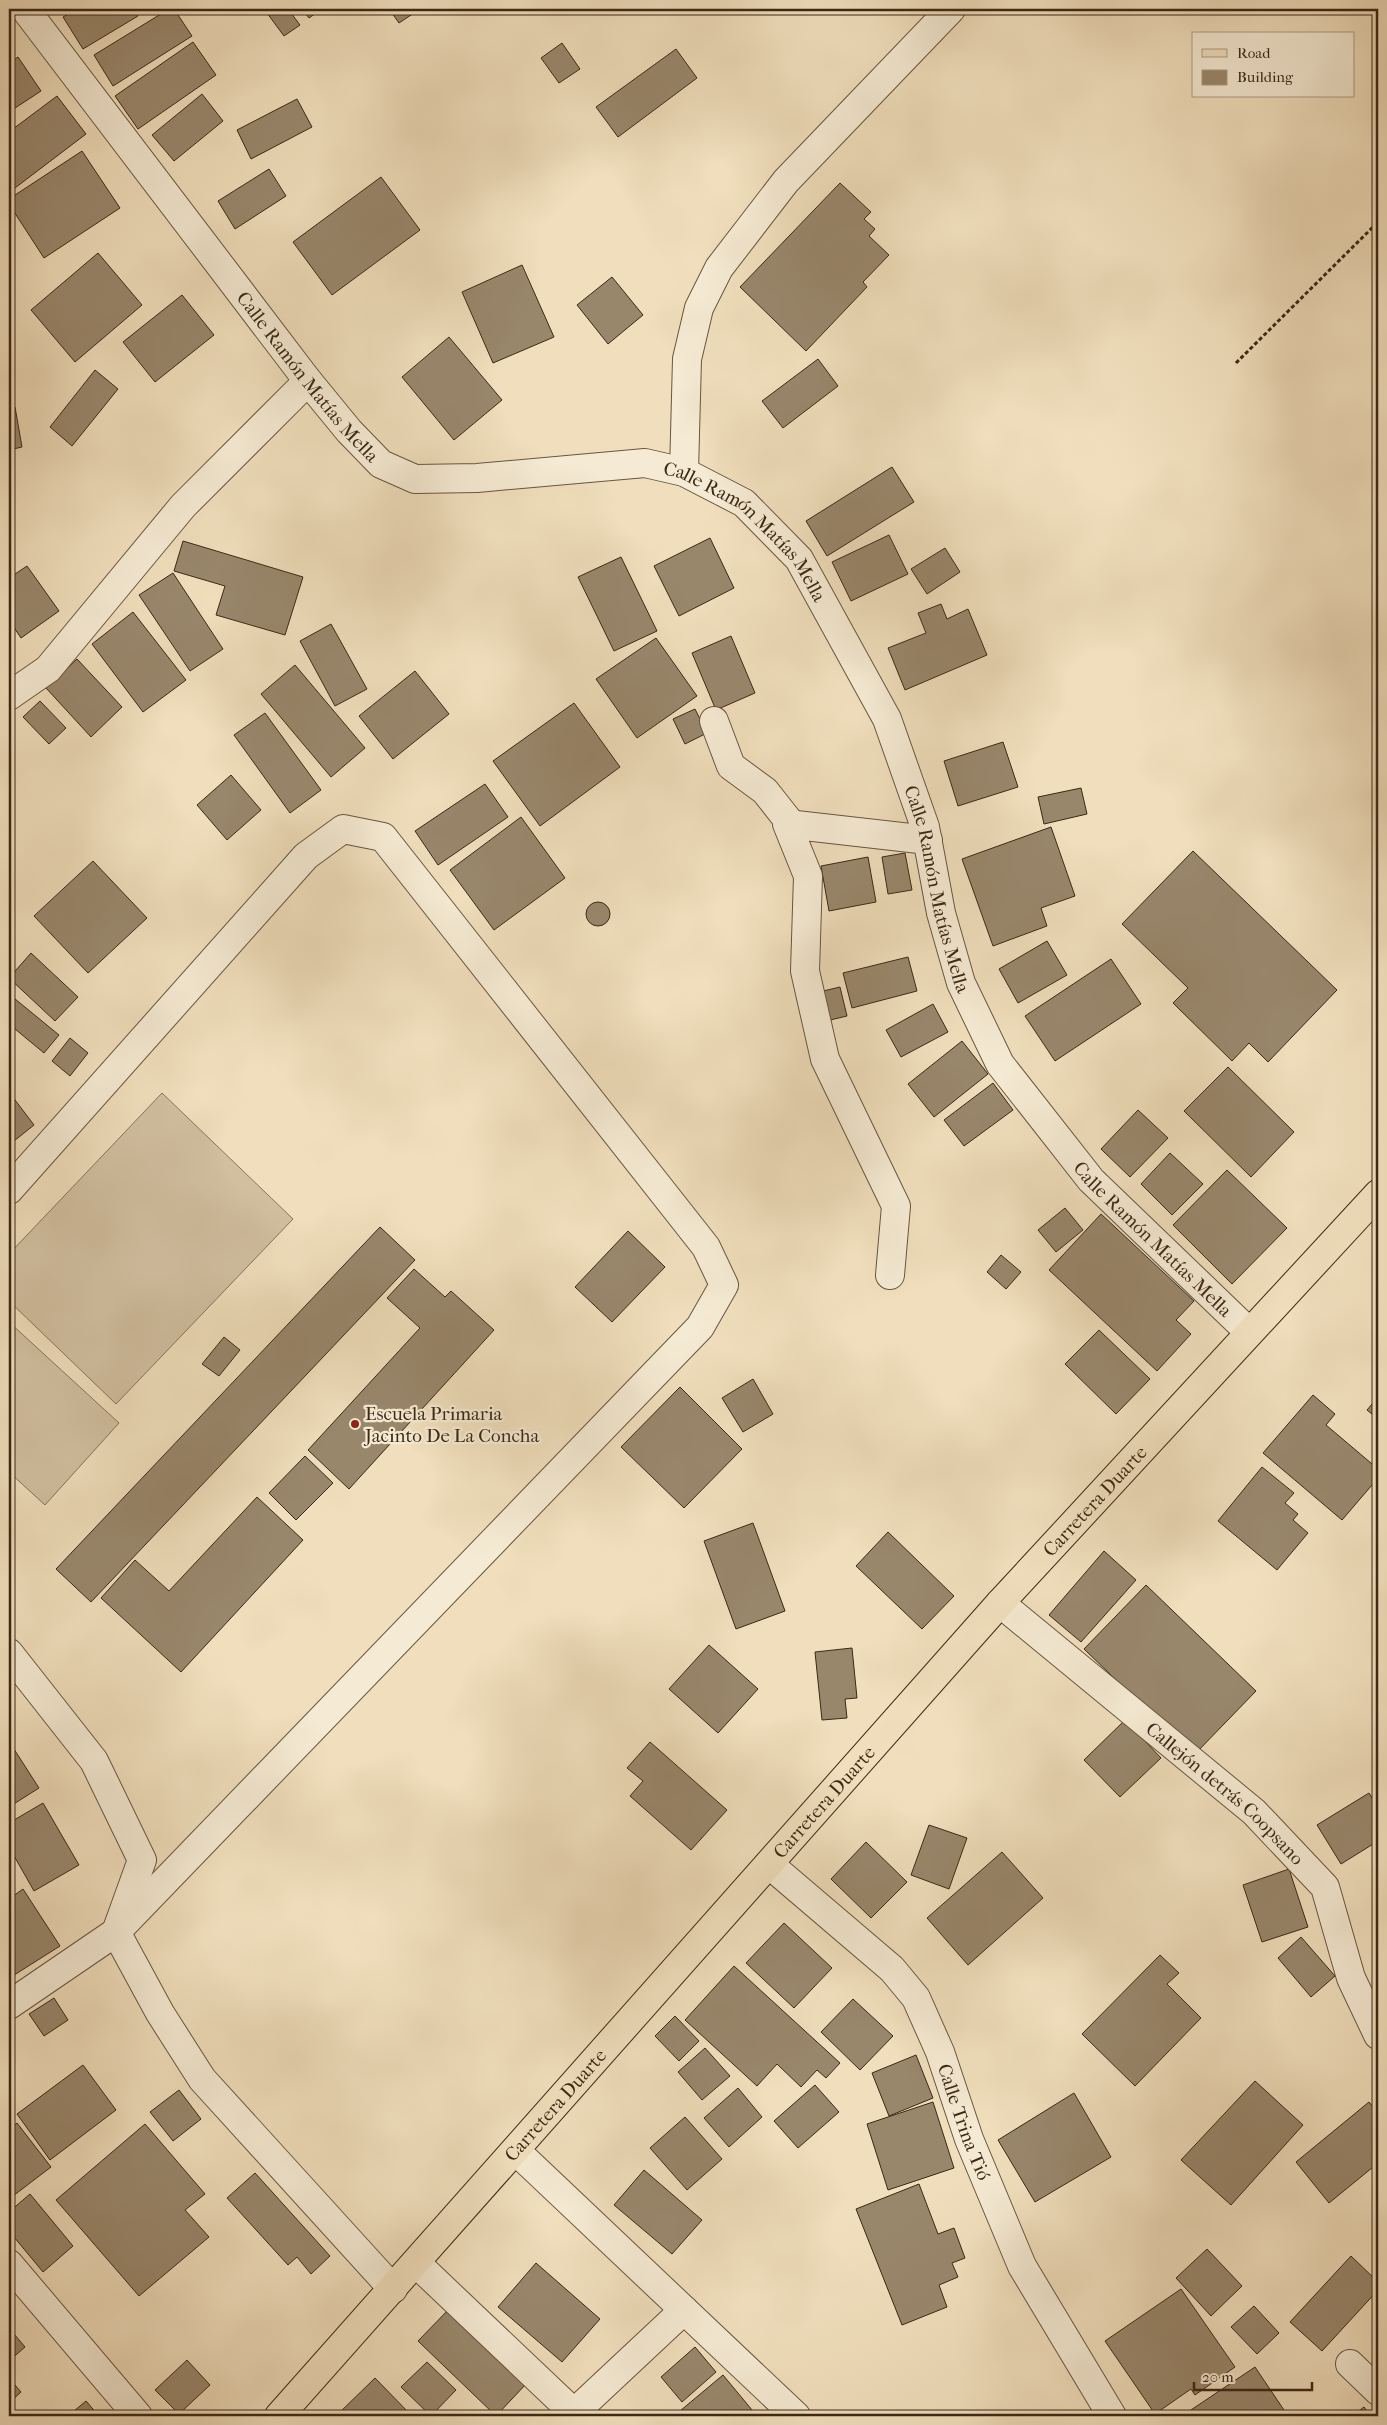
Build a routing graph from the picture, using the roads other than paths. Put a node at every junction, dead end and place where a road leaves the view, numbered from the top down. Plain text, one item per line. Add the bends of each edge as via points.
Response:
1 (25, 9) edge
2 (951, 9) edge
3 (308, 381) junction
4 (684, 472) junction
5 (9, 696) edge
6 (714, 721) dead end
7 (791, 824) junction
8 (928, 840) junction
9 (9, 1190) edge
10 (1378, 1194) edge
11 (890, 1275) dead end
12 (1249, 1332) junction
13 (1000, 1603) junction
14 (9, 1653) edge
15 (770, 1865) junction
16 (116, 1932) junction
17 (9, 2006) edge
18 (1378, 2035) edge
19 (516, 2151) junction
20 (416, 2263) junction
21 (9, 2264) edge
22 (393, 2289) junction
23 (684, 2310) junction
24 (1350, 2364) dead end
25 (1378, 2391) edge
26 (138, 2416) edge
27 (279, 2416) edge
28 (796, 2416) edge
29 (1112, 2416) edge

1 - 3 street, Calle Ramón Matías Mella
2 - 4 street via 786,181 719,268 699,308 687,359
3 - 4 street, Calle Ramón Matías Mella via 348,431 381,464 415,479 477,478 645,463
3 - 5 street via 183,506 48,669
4 - 8 street, Calle Ramón Matías Mella via 744,503 799,559 887,719
6 - 7 street via 732,766 765,791
7 - 8 street
7 - 11 street via 787,824 808,876 804,971 825,1059 896,1206
8 - 12 street, Calle Ramón Matías Mella via 941,913 961,983 1000,1064 1091,1180
9 - 16 street via 306,856 343,829 383,837 706,1247 724,1286 700,1327
10 - 12 main road, Carretera Duarte
12 - 13 main road, Carretera Duarte
13 - 15 main road, Carretera Duarte
13 - 18 street, Callejón detrás Coopsano via 1254,1812 1325,1887 1351,1978
14 - 16 street via 94,1761 142,1860
15 - 19 main road, Carretera Duarte
15 - 29 street, Calle Trina Tió via 892,1970 916,1998 940,2052 969,2139 1022,2266
16 - 17 street
16 - 22 street via 160,2014 202,2079
19 - 20 main road, Carretera Duarte
19 - 23 street
20 - 22 main road, Carretera Duarte
20 - 23 street via 574,2413
21 - 26 street
22 - 27 main road, Carretera Duarte
23 - 28 street
24 - 25 street

